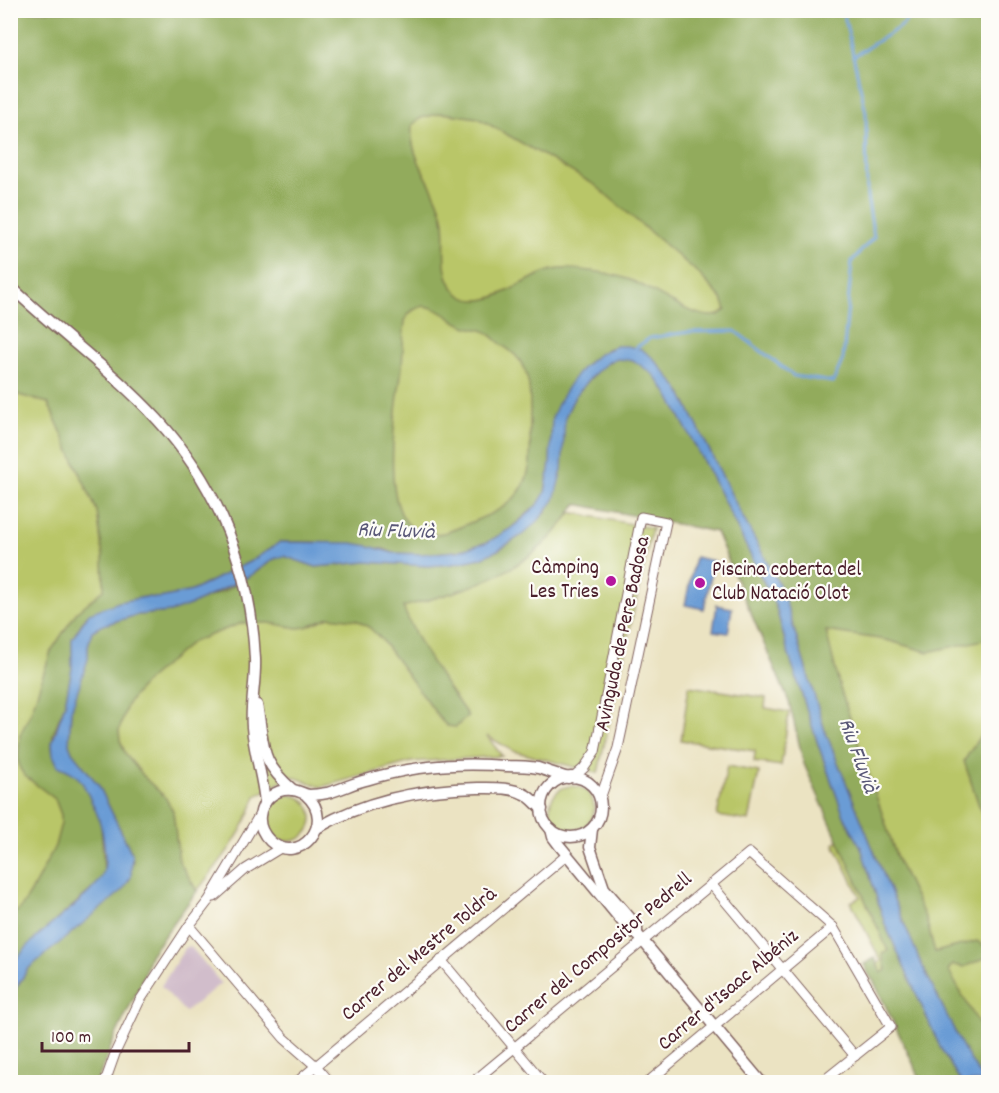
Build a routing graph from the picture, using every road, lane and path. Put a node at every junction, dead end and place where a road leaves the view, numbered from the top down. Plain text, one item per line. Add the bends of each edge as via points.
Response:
1 (10, 286) edge
2 (254, 691) junction
3 (571, 778) junction
4 (293, 790) junction
5 (306, 795) junction
6 (600, 799) junction
7 (263, 808) junction
8 (542, 809) junction
9 (317, 828) junction
10 (551, 829) junction
11 (592, 829) junction
12 (282, 847) junction
13 (567, 855) junction
14 (711, 884) junction
15 (209, 900) junction
16 (189, 926) junction
17 (833, 927) junction
18 (640, 938) junction
19 (441, 960) junction
20 (784, 969) junction
21 (714, 1027) junction
22 (515, 1048) junction
23 (855, 1056) junction
24 (316, 1066) junction
25 (105, 1083) edge
26 (297, 1083) edge
27 (330, 1083) edge
28 (473, 1083) edge
29 (543, 1083) edge
30 (648, 1083) edge
31 (761, 1083) edge
32 (822, 1083) edge

1 - 2 street via 129,390 202,477 224,520 249,601
2 - 4 street via 266,755 277,776
2 - 7 street via 252,726
3 - 5 street via 536,768 470,763 411,769 328,793
3 - 6 street via 587,782
3 - 6 street, Avinguda de Pere Badosa via 595,752 640,517 666,522 618,748
3 - 8 street via 561,779 549,788
4 - 5 street
4 - 7 street via 277,792
5 - 9 street via 316,806
6 - 11 street via 599,818
7 - 12 street via 260,821 265,835
7 - 15 street
8 - 9 street via 524,794 508,789 455,788 408,794 372,804 339,815
8 - 10 street
9 - 12 street via 304,844
10 - 11 street via 568,837 581,836
10 - 13 street
11 - 18 street via 590,847 604,888 637,926
12 - 15 street via 246,869
13 - 18 street
13 - 19 street, Carrer del Mestre Toldrà
14 - 17 street, Carrer del Compositor Pedrell via 749,853
14 - 18 street, Carrer del Compositor Pedrell
14 - 20 street
15 - 16 street
16 - 24 street via 284,1038
16 - 25 street via 139,1002
17 - 20 street, Carrer d'Isaac Albéniz
17 - 23 street via 891,1027
18 - 21 street
18 - 22 street, Carrer del Compositor Pedrell
19 - 22 street
19 - 24 street, Carrer del Mestre Toldrà
20 - 21 street, Carrer d'Isaac Albéniz
20 - 23 street
21 - 30 street, Carrer d'Isaac Albéniz
21 - 31 street
22 - 28 street, Carrer del Compositor Pedrell
22 - 29 street
23 - 32 street
24 - 26 street, Carrer del Mestre Toldrà
24 - 27 street

